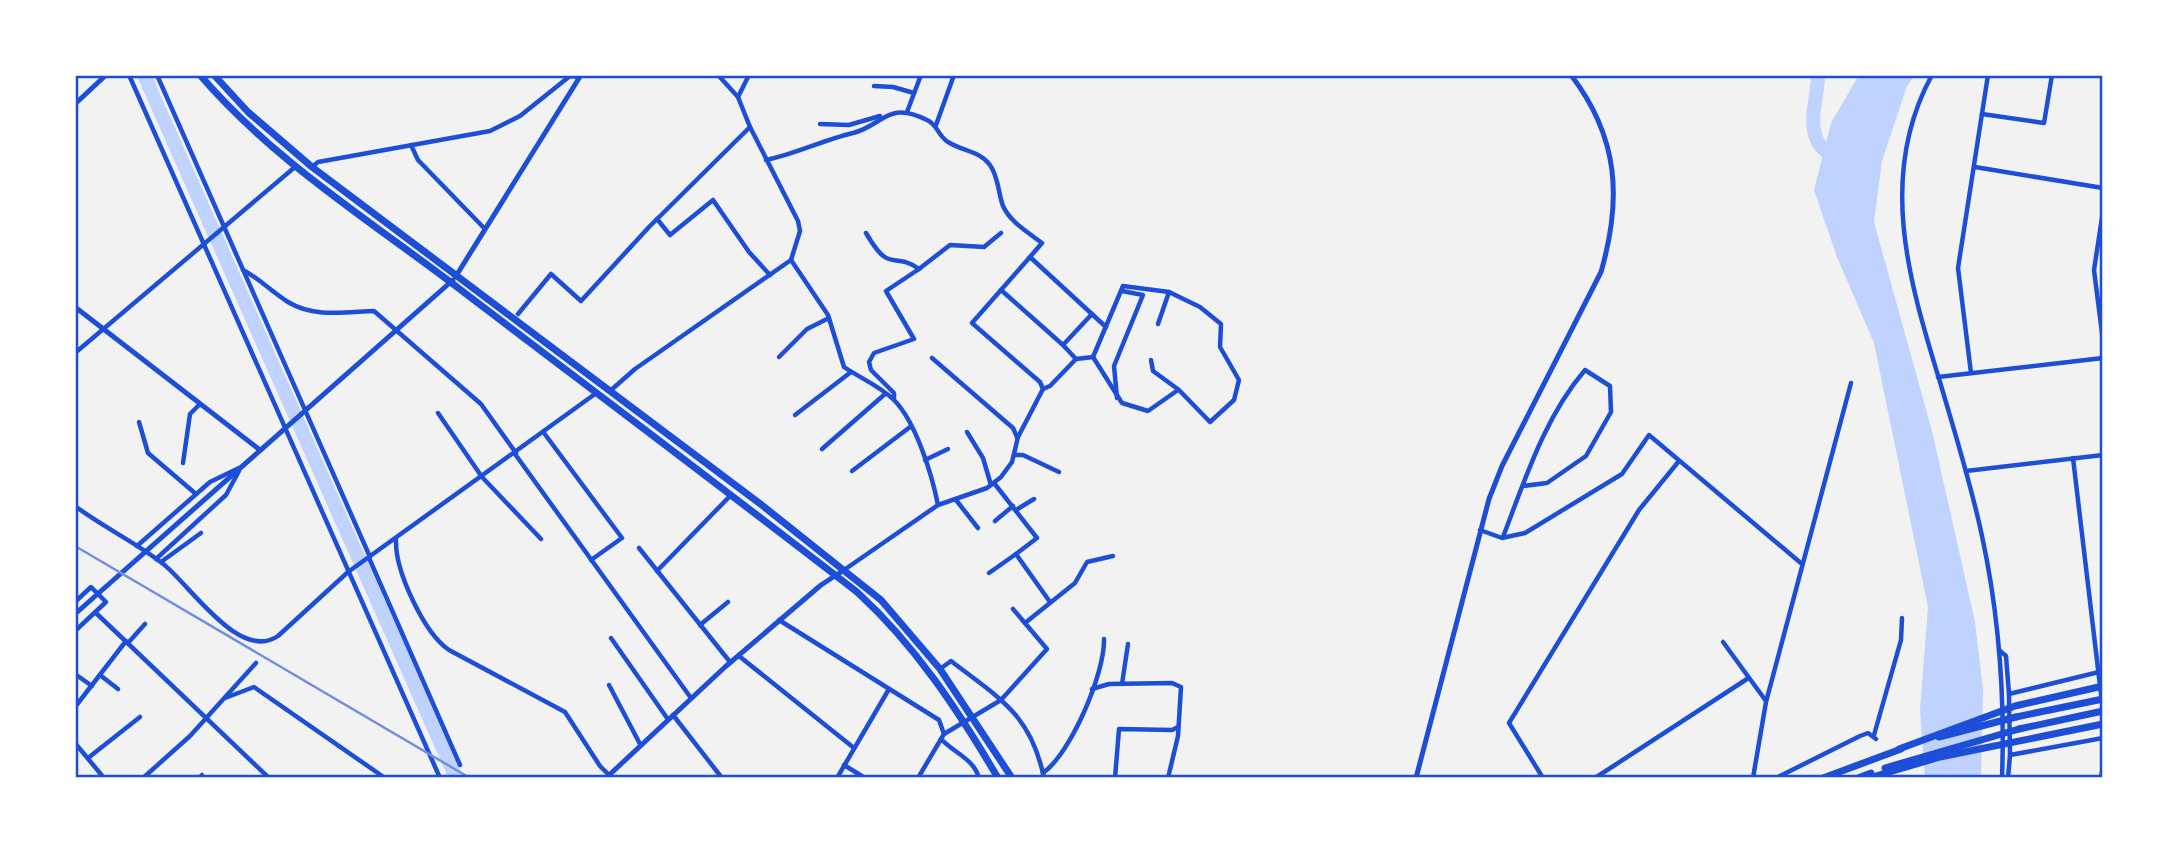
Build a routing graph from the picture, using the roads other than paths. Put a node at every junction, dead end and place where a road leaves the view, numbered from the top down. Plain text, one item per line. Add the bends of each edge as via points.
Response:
1 (106, 75) edge
2 (129, 75) edge
3 (158, 75) edge
4 (200, 75) edge
5 (214, 75) edge
6 (718, 75) edge
7 (749, 75) edge
8 (921, 75) edge
9 (954, 75) edge
10 (1571, 75) edge
11 (1933, 75) edge
12 (1988, 75) edge
13 (2052, 75) edge
14 (581, 76) edge
15 (874, 86) dead end
16 (914, 93) junction
17 (738, 97) junction
18 (75, 104) edge
19 (907, 112) junction
20 (1982, 114) junction
21 (884, 115) junction
22 (820, 124) dead end
23 (936, 125) junction
24 (750, 127) junction
25 (411, 145) junction
26 (766, 160) junction
27 (295, 167) junction
28 (312, 167) junction
29 (1975, 167) junction
30 (2103, 188) edge
31 (2103, 211) edge
32 (657, 219) junction
33 (223, 228) junction
34 (485, 229) junction
35 (866, 233) dead end
36 (1001, 233) dead end
37 (2101, 239) edge
38 (205, 243) junction
39 (1030, 257) junction
40 (791, 260) junction
41 (919, 268) junction
42 (243, 270) junction
43 (770, 275) junction
44 (453, 279) junction
45 (1000, 290) junction
46 (1122, 291) junction
47 (1169, 292) junction
48 (75, 307) edge
49 (518, 314) dead end
50 (1092, 314) junction
51 (829, 318) junction
52 (1158, 324) dead end
53 (1106, 327) junction
54 (397, 329) junction
55 (103, 330) junction
56 (2103, 341) edge
57 (1063, 345) junction
58 (75, 353) edge
59 (779, 357) dead end
60 (1093, 357) junction
61 (932, 358) dead end
62 (2103, 358) edge
63 (1076, 359) junction
64 (1151, 360) dead end
65 (851, 372) junction
66 (1970, 373) junction
67 (1938, 377) junction
68 (1851, 383) dead end
69 (1042, 390) junction
70 (1179, 390) junction
71 (610, 391) junction
72 (595, 394) junction
73 (885, 394) junction
74 (1117, 398) junction
75 (894, 400) junction
76 (200, 404) junction
77 (304, 411) junction
78 (438, 413) dead end
79 (795, 415) dead end
80 (139, 422) dead end
81 (286, 427) junction
82 (910, 427) junction
83 (967, 432) dead end
84 (544, 433) junction
85 (1018, 437) junction
86 (822, 449) dead end
87 (948, 449) dead end
88 (260, 450) junction
89 (515, 454) junction
90 (1014, 455) junction
91 (2103, 455) edge
92 (2073, 458) junction
93 (925, 460) junction
94 (1679, 461) junction
95 (183, 463) dead end
96 (241, 467) junction
97 (852, 471) dead end
98 (1966, 471) junction
99 (1059, 472) dead end
100 (482, 477) junction
101 (993, 484) junction
102 (1523, 485) junction
103 (196, 494) junction
104 (730, 496) junction
105 (1034, 499) dead end
106 (956, 500) junction
107 (938, 505) junction
108 (75, 506) edge
109 (1015, 508) junction
110 (995, 521) dead end
111 (978, 528) dead end
112 (1480, 530) junction
113 (201, 533) dead end
114 (541, 538) dead end
115 (1502, 538) junction
116 (396, 539) junction
117 (137, 546) junction
118 (639, 548) dead end
119 (1016, 554) junction
120 (1113, 556) dead end
121 (368, 558) junction
122 (159, 560) junction
123 (591, 560) junction
124 (1802, 564) junction
125 (844, 570) junction
126 (349, 571) junction
127 (657, 571) junction
128 (989, 573) dead end
129 (835, 575) junction
130 (75, 602) edge
131 (728, 602) dead end
132 (1050, 602) junction
133 (1013, 609) dead end
134 (96, 613) junction
135 (75, 614) edge
136 (1902, 618) dead end
137 (779, 620) junction
138 (1025, 623) junction
139 (145, 624) dead end
140 (700, 625) junction
141 (75, 631) edge
142 (611, 638) dead end
143 (1104, 639) dead end
144 (127, 642) junction
145 (1723, 642) dead end
146 (1128, 644) dead end
147 (1999, 650) junction
148 (739, 656) junction
149 (256, 663) dead end
150 (730, 663) junction
151 (940, 669) junction
152 (2101, 672) edge
153 (75, 674) edge
154 (100, 675) junction
155 (1747, 679) junction
156 (1122, 684) junction
157 (609, 685) dead end
158 (92, 686) junction
159 (2103, 686) edge
160 (118, 689) dead end
161 (889, 689) junction
162 (1092, 689) junction
163 (2009, 694) junction
164 (225, 698) junction
165 (691, 698) junction
166 (2103, 699) edge
167 (1001, 700) junction
168 (1766, 702) junction
169 (75, 707) edge
170 (2103, 712) edge
171 (670, 716) junction
172 (140, 717) dead end
173 (206, 718) junction
174 (974, 718) junction
175 (965, 723) junction
176 (2103, 723) edge
177 (1179, 726) junction
178 (943, 736) junction
179 (2103, 738) edge
180 (75, 743) edge
181 (640, 744) junction
182 (854, 748) junction
183 (1899, 749) junction
184 (2010, 755) junction
185 (88, 758) junction
186 (460, 765) dead end
187 (844, 765) junction
188 (2103, 766) edge
189 (607, 776) edge
190 (1043, 776) edge
191 (104, 778) edge
192 (143, 778) edge
193 (269, 778) edge
194 (385, 778) edge
195 (440, 778) edge
196 (722, 778) edge
197 (837, 778) edge
198 (865, 778) edge
199 (918, 778) edge
200 (979, 778) edge
201 (998, 778) edge
202 (1012, 778) edge
203 (1115, 778) edge
204 (1168, 778) edge
205 (1416, 778) edge
206 (1543, 778) edge
207 (1595, 778) edge
208 (1753, 778) edge
209 (1776, 778) edge
210 (1823, 778) edge
211 (1858, 778) edge
212 (1868, 778) edge
213 (2005, 778) edge
214 (2101, 778) edge

1 - 18 street
2 - 38 street
3 - 33 street
4 - 27 highway
5 - 28 highway via 248,112
6 - 17 street
7 - 17 street
8 - 16 street
9 - 23 street
10 - 112 street via 1594,111 1610,153 1616,203 1612,231 1601,272 1502,466
11 - 67 street via 1917,105 1907,140 1901,208 1915,304
12 - 20 street
13 - 20 street via 2044,123
14 - 25 street via 570,76 500,127
14 - 34 street
15 - 16 street
16 - 19 street
17 - 24 street
19 - 21 street
19 - 23 street
20 - 29 street
21 - 22 street via 849,125
21 - 26 street via 854,133
23 - 39 street via 944,140 976,153 989,164 1005,209 1042,243
24 - 26 street
24 - 32 street
25 - 28 street via 318,162
25 - 34 street via 418,160
26 - 40 street via 800,226
27 - 33 street
27 - 44 highway
28 - 44 highway
29 - 30 street
29 - 66 street via 1958,268
31 - 37 street
32 - 43 street via 670,235 713,200
32 - 49 street via 581,301 551,274
33 - 38 street
33 - 42 street
34 - 44 street
35 - 41 street via 883,258
36 - 41 street via 984,247 950,245
37 - 56 street via 2094,270
38 - 55 street
38 - 81 street
39 - 45 street
39 - 50 street
40 - 43 street
40 - 51 street
41 - 75 street via 886,291 914,339 874,353 869,362 894,393
42 - 54 street via 295,306 325,313 374,311
42 - 77 street
43 - 71 street
44 - 54 street
44 - 71 highway
44 - 72 highway
45 - 57 street
45 - 69 street via 971,323 1040,382
46 - 47 street via 1123,286
46 - 53 street
46 - 74 street via 1143,295 1114,366
47 - 52 street
47 - 70 street via 1194,303 1221,324 1220,347 1239,380 1234,400 1210,422
48 - 55 street
50 - 53 street
50 - 57 street
51 - 59 street via 807,329
51 - 65 street via 844,367
53 - 60 street
54 - 77 street
54 - 89 street via 481,404
55 - 58 street
55 - 76 street
57 - 63 street
60 - 63 street
60 - 74 street
61 - 85 street
62 - 66 street
63 - 69 street
64 - 70 street via 1153,371
65 - 73 street
65 - 79 street
66 - 67 street
67 - 98 street
68 - 124 street
69 - 85 street
70 - 74 street via 1148,411
71 - 125 highway
72 - 84 street
72 - 104 highway
73 - 75 street
73 - 86 street
75 - 82 street
76 - 88 street
76 - 95 street via 190,414
77 - 81 street
77 - 121 street
78 - 100 street
80 - 103 street via 148,453
81 - 88 street
81 - 126 street
82 - 93 street
82 - 97 street
83 - 101 street
84 - 89 street
84 - 123 street via 622,538
85 - 90 street
87 - 93 street
88 - 96 street
89 - 100 street
89 - 123 street
90 - 99 street
90 - 101 street via 1007,471
91 - 92 street
92 - 98 street
92 - 152 street
93 - 107 street
94 - 115 street via 1649,435 1622,474 1525,533
94 - 124 street
94 - 206 street via 1639,510 1509,723
96 - 103 street
96 - 122 street via 226,495
96 - 135 street
98 - 147 street via 1990,577
100 - 114 street
100 - 116 street
101 - 106 street
101 - 109 street
102 - 102 street via 1547,427 1585,370 1610,386 1611,412 1586,456 1547,483
102 - 115 street
103 - 117 street
104 - 127 street
104 - 129 highway
105 - 109 street
106 - 107 street
106 - 111 street
107 - 125 street
108 - 117 street
109 - 110 street
109 - 119 street via 1037,538
112 - 115 street
112 - 205 street
113 - 122 street
116 - 121 street
116 - 189 street via 412,595 437,640 565,712
117 - 122 street
118 - 127 street
119 - 128 street
119 - 132 street
120 - 132 street via 1087,562 1075,583
121 - 126 street
121 - 186 street
122 - 126 street via 215,617 259,642 278,636
123 - 165 street
124 - 168 street
125 - 129 street
125 - 151 highway via 901,621
126 - 195 street
127 - 140 street
129 - 137 street
129 - 175 highway via 912,648
130 - 134 street via 91,587 106,602
131 - 140 street
132 - 138 street
133 - 138 street
134 - 141 street
134 - 144 street
136 - 209 street via 1875,737 1860,736
137 - 148 street
137 - 161 street
138 - 167 street via 1047,649
139 - 144 street
140 - 150 street
142 - 171 street
143 - 162 street
144 - 154 street
144 - 173 street
145 - 155 street
146 - 156 street
147 - 163 street via 2006,656
147 - 213 street
148 - 150 street
148 - 182 street
149 - 164 street
150 - 165 street
151 - 167 street via 951,661
151 - 174 highway
152 - 163 street
152 - 170 street
153 - 158 street
154 - 158 street
154 - 160 street
155 - 168 street
155 - 207 street
156 - 162 street
156 - 177 street via 1172,683 1181,687
157 - 181 street
158 - 169 street
159 - 183 highway via 2015,706
161 - 178 street via 939,720
161 - 182 street
162 - 190 street via 1055,764
163 - 184 street
164 - 173 street
164 - 194 street via 254,687
165 - 171 street
166 - 183 highway
167 - 174 street
167 - 190 street via 1031,734
168 - 208 street
170 - 211 highway via 2019,729
171 - 181 street
171 - 196 street
172 - 185 street
173 - 192 street
173 - 193 street
174 - 175 street
174 - 202 highway
175 - 178 street
175 - 201 highway
176 - 212 highway
177 - 203 street via 1172,730 1119,729
177 - 204 street
178 - 199 street
178 - 200 street via 950,749 973,762
179 - 184 street
180 - 185 street
181 - 189 street
182 - 187 street
183 - 210 highway
184 - 213 street
185 - 191 street
187 - 197 street
187 - 198 street
188 - 214 street

